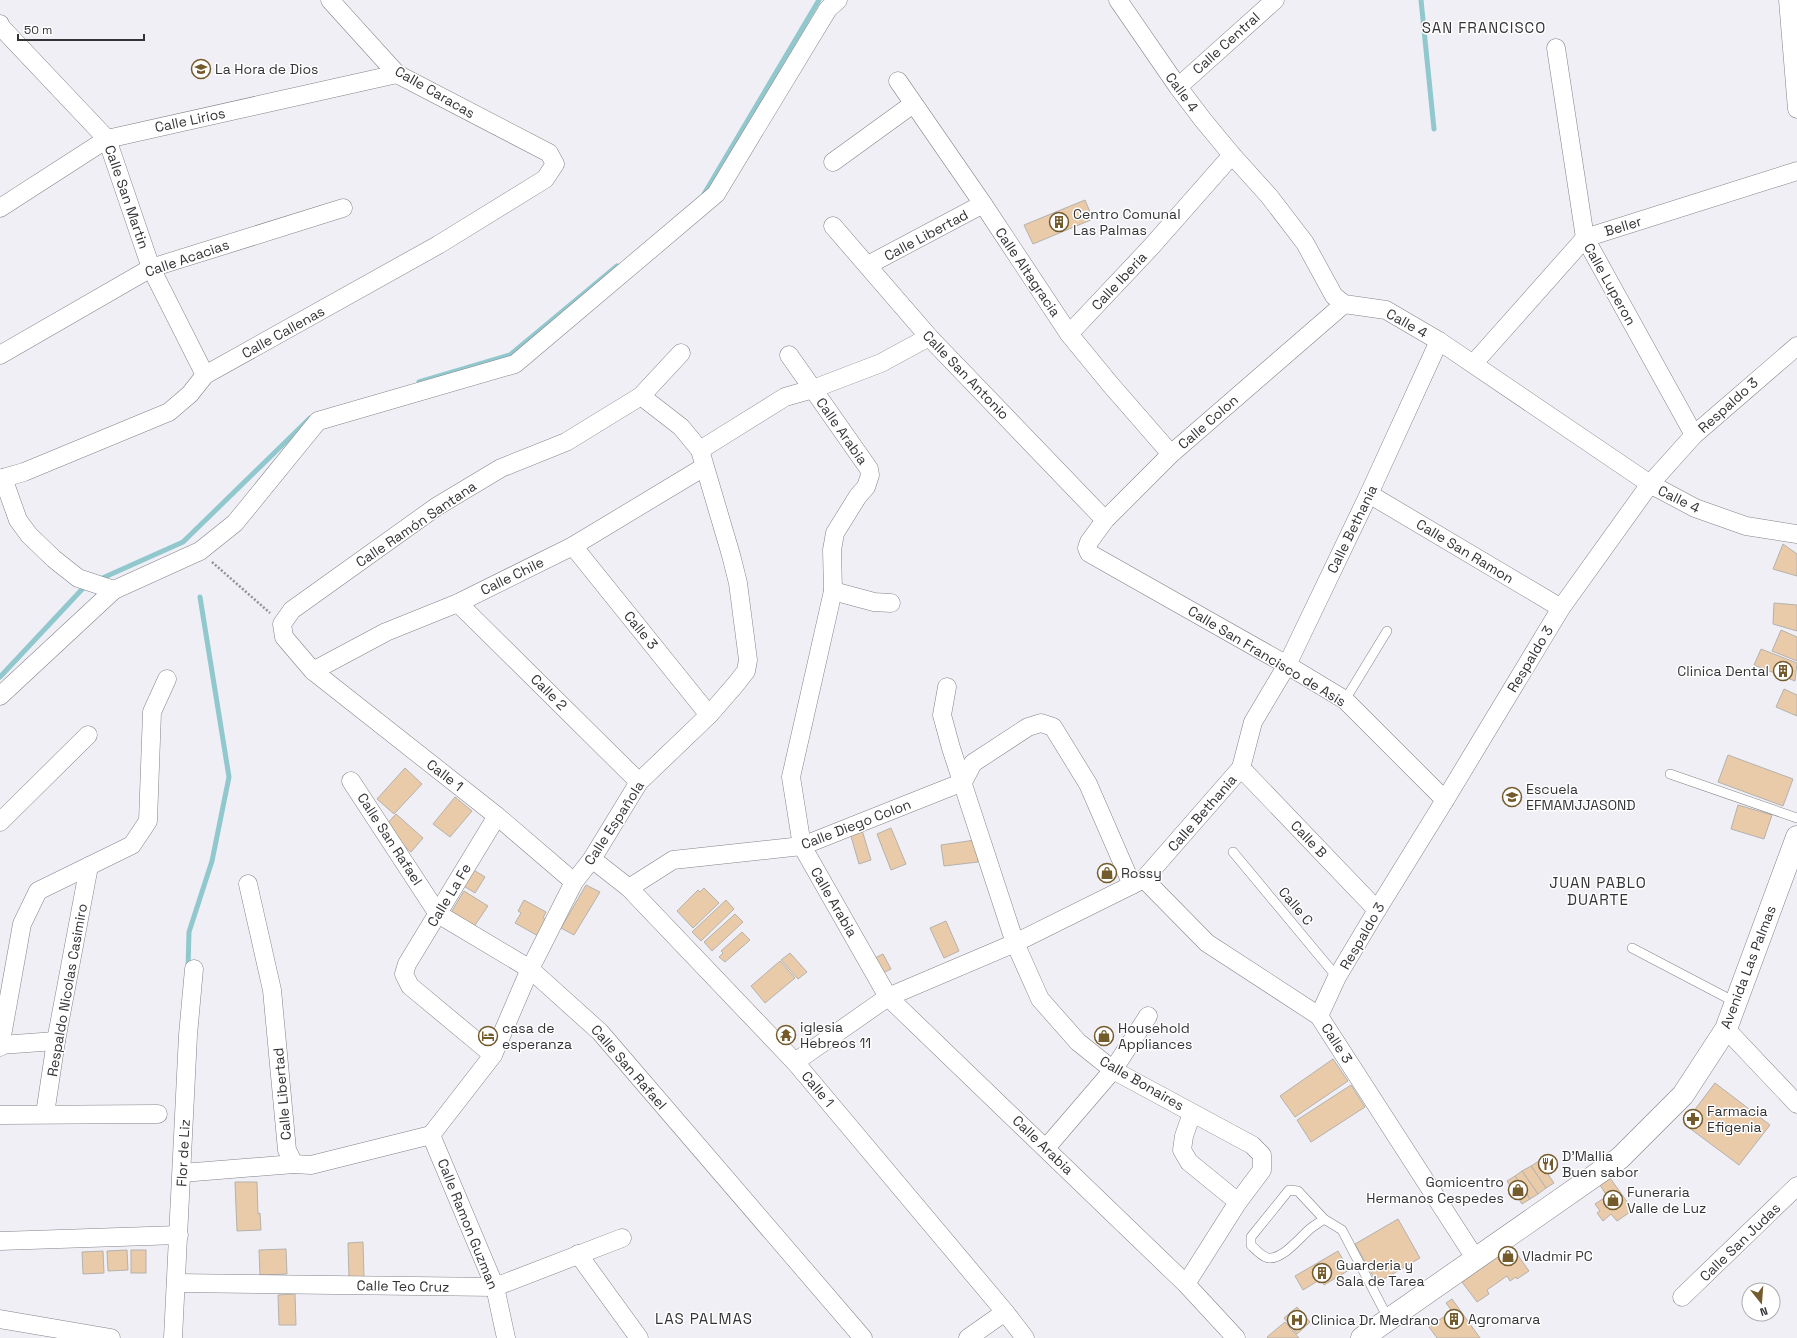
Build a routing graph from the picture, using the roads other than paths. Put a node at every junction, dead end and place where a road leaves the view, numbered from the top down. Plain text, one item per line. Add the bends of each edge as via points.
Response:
1 (330, 0) edge
2 (838, 0) edge
3 (1118, 0) edge
4 (1275, 0) edge
5 (1788, 0) edge
6 (0, 27) edge
7 (1794, 34) edge
8 (1556, 48) dead end
9 (397, 74) junction
10 (898, 81) dead end
11 (1178, 87) junction
12 (913, 104) junction
13 (1797, 109) edge
14 (108, 138) junction
15 (1232, 156) junction
16 (833, 162) dead end
17 (555, 164) joint
18 (1797, 172) edge
19 (983, 204) junction
20 (0, 208) edge
21 (343, 208) dead end
22 (833, 226) dead end
23 (1585, 238) junction
24 (868, 265) junction
25 (151, 268) junction
26 (1344, 304) junction
27 (1069, 334) junction
28 (929, 337) junction
29 (1439, 341) junction
30 (1797, 346) edge
31 (681, 353) dead end
32 (0, 354) edge
33 (789, 355) dead end
34 (1474, 363) junction
35 (205, 375) junction
36 (813, 389) junction
37 (641, 396) junction
38 (1694, 435) junction
39 (1171, 454) junction
40 (702, 459) junction
41 (2, 478) edge
42 (1650, 484) junction
43 (1369, 494) junction
44 (1105, 520) junction
45 (1797, 534) edge
46 (573, 546) junction
47 (1089, 553) joint
48 (114, 590) junction
49 (833, 591) junction
50 (458, 602) junction
51 (891, 603) dead end
52 (1561, 608) junction
53 (287, 617) joint
54 (1387, 631) dead end
55 (1287, 665) junction
56 (313, 671) junction
57 (167, 679) dead end
58 (947, 687) dead end
59 (0, 696) edge
60 (1345, 700) junction
61 (709, 714) junction
62 (88, 735) dead end
63 (1241, 768) junction
64 (1670, 774) dead end
65 (351, 781) dead end
66 (639, 782) junction
67 (962, 782) junction
68 (1445, 800) junction
69 (497, 816) junction
70 (1797, 818) edge
71 (0, 822) edge
72 (1797, 837) edge
73 (802, 846) junction
74 (1233, 852) dead end
75 (592, 859) junction
76 (89, 866) junction
77 (574, 882) junction
78 (1138, 882) junction
79 (248, 884) dead end
80 (629, 888) junction
81 (1377, 910) junction
82 (438, 914) junction
83 (1015, 943) junction
84 (1632, 948) dead end
85 (194, 969) dead end
86 (530, 969) junction
87 (1337, 977) junction
88 (888, 997) junction
89 (1735, 1002) junction
90 (1148, 1016) dead end
91 (1319, 1016) junction
92 (1726, 1029) junction
93 (56, 1041) junction
94 (0, 1046) edge
95 (493, 1055) junction
96 (795, 1062) junction
97 (1113, 1070) junction
98 (1797, 1104) edge
99 (1192, 1113) junction
100 (45, 1114) junction
101 (158, 1114) dead end
102 (0, 1115) edge
103 (431, 1135) junction
104 (1046, 1148) junction
105 (294, 1164) junction
106 (182, 1173) junction
107 (1797, 1186) edge
108 (1238, 1202) junction
109 (1324, 1219) junction
110 (179, 1235) junction
111 (622, 1238) dead end
112 (0, 1241) edge
113 (578, 1254) junction
114 (1475, 1258) junction
115 (176, 1283) junction
116 (1186, 1284) junction
117 (495, 1286) junction
118 (1682, 1297) dead end
119 (1005, 1312) junction
120 (0, 1320) edge
121 (1389, 1320) junction
122 (856, 1336) edge
123 (111, 1338) edge
124 (173, 1338) edge
125 (506, 1338) edge
126 (638, 1338) edge
127 (968, 1338) edge
128 (1025, 1338) edge
129 (1236, 1338) edge
130 (1362, 1338) edge

1 - 9 street, Calle Caracas
2 - 48 street via 828,10 716,194 515,364 318,421 235,523 200,551
3 - 11 street, Calle 4
4 - 11 street, Calle Central
5 - 7 street
6 - 14 street, Calle San Martin
7 - 13 street
8 - 23 street, Calle Luperon
9 - 14 street, Calle Lirios
9 - 17 street, Calle Caracas via 549,153
10 - 12 street, Calle Altagracia
11 - 15 street, Calle 4
12 - 16 street
12 - 19 street, Calle Altagracia
14 - 20 street, Calle Lirios
14 - 25 street, Calle San Martin
15 - 26 street, Calle 4 via 1270,196 1305,243 1334,296
15 - 27 street, Calle Iberia
17 - 35 street, Calle Callenas via 545,179 438,245
18 - 23 street, Beller
19 - 24 street, Calle Libertad
19 - 27 street, Calle Altagracia
21 - 25 street, Calle Acacias
22 - 24 street, Calle San Antonio
23 - 34 street, Beller
23 - 38 street, Calle Luperon
24 - 28 street, Calle San Antonio
25 - 32 street, Calle Acacias
25 - 35 street, Calle San Martin
26 - 29 street, Calle 4 via 1386,310
26 - 39 street, Calle Colon
27 - 39 street, Calle Altagracia
28 - 36 street, Calle Chile via 881,363
28 - 44 street, Calle San Antonio
29 - 34 street, Calle 4
29 - 43 street, Calle Bethania
30 - 38 street, Respaldo 3
31 - 37 street, Calle Ramón Santana
33 - 36 street, Calle Arabia
34 - 42 street, Calle 4
35 - 41 street, Calle Callenas via 190,394 169,412 24,472
36 - 40 street, Calle Chile via 785,397
36 - 49 street, Calle Arabia via 869,468 870,474 866,487 835,533 832,550
37 - 40 street via 681,427
37 - 53 street, Calle Ramón Santana via 566,442 501,468 436,507
38 - 42 street, Respaldo 3
39 - 44 street, Calle Colon
40 - 46 street, Calle Chile
40 - 61 street, Calle Española via 732,556 748,660 746,671
41 - 48 street via 18,520 29,535 78,578
42 - 45 street, Calle 4 via 1695,508 1746,526
42 - 52 street, Respaldo 3
43 - 52 street, Calle San Ramon
43 - 55 street, Calle Bethania
44 - 47 street, Calle Colon via 1089,542
46 - 50 street, Calle Chile
46 - 61 street, Calle 3
47 - 55 street, Calle San Francisco de Asis
48 - 59 street
49 - 51 street via 874,602
49 - 73 street, Calle Arabia via 791,777
50 - 56 street, Calle Chile via 386,632
50 - 66 street, Calle 2
52 - 68 street, Respaldo 3
53 - 56 street, Calle 1 via 284,637
54 - 60 lane
55 - 60 street, Calle San Francisco de Asis
55 - 63 street, Calle Bethania via 1254,722
56 - 69 street, Calle 1
57 - 76 street via 152,712 148,821 132,845
58 - 67 street, Calle Bonaires via 942,715
60 - 68 street, Calle San Francisco de Asis
61 - 66 street, Calle Española
62 - 71 street
63 - 78 street, Calle Bethania
63 - 81 street, Calle B
64 - 70 lane
65 - 82 street, Calle San Rafael
66 - 75 street, Calle Española
67 - 73 street, Calle Diego Colon
67 - 78 street via 973,763 1028,727 1041,723 1053,727 1088,784
67 - 83 street, Calle Bonaires
68 - 81 street, Respaldo 3
69 - 77 street, Calle 1
69 - 82 street, Calle La Fe
72 - 89 street, Avenida Las Palmas
73 - 80 street, Calle Diego Colon via 673,860
73 - 88 street, Calle Arabia
74 - 87 lane, Calle C
75 - 77 street, Calle Española
75 - 80 street, Calle 1
76 - 93 street, Respaldo Nicolas Casimiro
76 - 94 street via 38,891 22,924
77 - 86 street, Calle Española
78 - 83 street, Calle Bethania
78 - 91 street, Calle 3 via 1206,942
79 - 105 street, Calle Libertad via 272,990 287,1150
80 - 96 street, Calle 1
81 - 87 street, Respaldo 3
82 - 86 street, Calle San Rafael
82 - 95 street, Calle La Fe via 407,964 404,974 410,986
83 - 88 street, Calle Bethania
83 - 97 street, Calle Bonaires via 1040,999 1078,1042
84 - 89 lane
85 - 106 street, Flor de Liz via 188,1035
86 - 95 street, Calle Española
86 - 122 street, Calle San Rafael via 600,1032
87 - 91 street, Respaldo 3
88 - 96 street, Calle Bethania
88 - 104 street, Calle Arabia
89 - 92 street, Avenida Las Palmas
90 - 97 street
91 - 114 street, Calle 3
92 - 98 street
92 - 114 street, Avenida Las Palmas via 1683,1095 1620,1158
93 - 94 street
93 - 100 street, Respaldo Nicolas Casimiro
95 - 103 street, Calle Española
96 - 119 street, Calle 1
97 - 99 street, Calle Bonaires
97 - 104 street
99 - 108 street via 1182,1150 1189,1162
99 - 108 street, Calle Bonaires via 1252,1145 1262,1155 1262,1170
100 - 101 street
100 - 102 street
103 - 105 street via 311,1165
103 - 117 street, Calle Ramon Guzman
104 - 116 street, Calle Arabia
105 - 106 street
106 - 110 street, Flor de Liz
107 - 118 street, Calle San Judas
108 - 116 street, Calle Bonaires
109 - 109 lane via 1278,1256 1268,1258 1251,1245 1251,1237 1289,1190 1298,1191
109 - 121 lane via 1342,1230
110 - 112 street
110 - 115 street, Flor de Liz
111 - 113 street, Calle Teo Cruz
113 - 117 street, Calle Teo Cruz
113 - 126 street
114 - 121 street, Avenida Las Palmas
115 - 117 street, Calle Teo Cruz
115 - 124 street, Flor de Liz
116 - 129 street, Calle Arabia
117 - 125 street, Calle Ramon Guzman
119 - 127 street
119 - 128 street, Calle 1
120 - 123 street
121 - 130 street, Avenida Las Palmas

